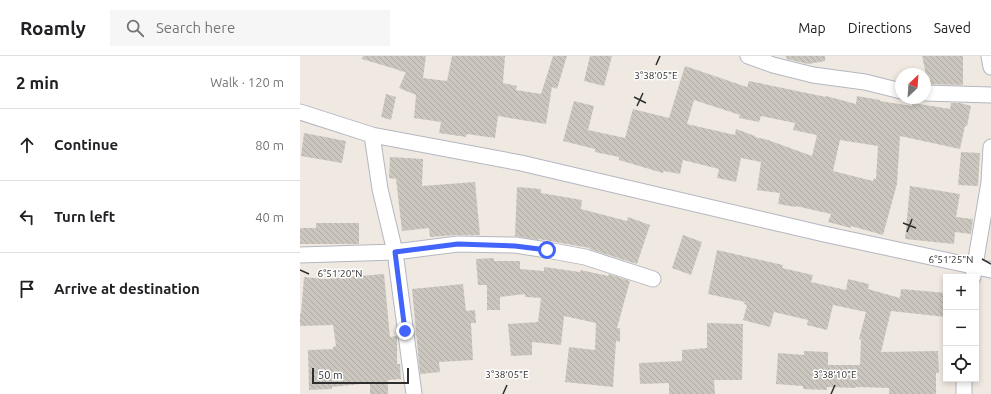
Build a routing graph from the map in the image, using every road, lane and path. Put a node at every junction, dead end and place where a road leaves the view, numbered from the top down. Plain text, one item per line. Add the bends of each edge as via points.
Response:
1 (748, 56) edge
2 (990, 56) edge
3 (991, 67) edge
4 (895, 90) edge
5 (931, 93) edge
6 (991, 95) edge
7 (300, 112) edge
8 (372, 135) junction
9 (991, 147) edge
10 (395, 252) junction
11 (300, 255) edge
12 (991, 270) edge
13 (974, 272) edge
14 (653, 279) dead end
15 (964, 382) edge
16 (414, 394) edge
17 (964, 394) edge

1 - 4 street via 812,74
2 - 3 street
5 - 6 street
7 - 8 street
8 - 10 street via 380,188
8 - 13 street via 521,163
9 - 13 street
10 - 11 street
10 - 14 street via 458,244 515,246 585,257
10 - 16 street
12 - 13 street
15 - 17 street

